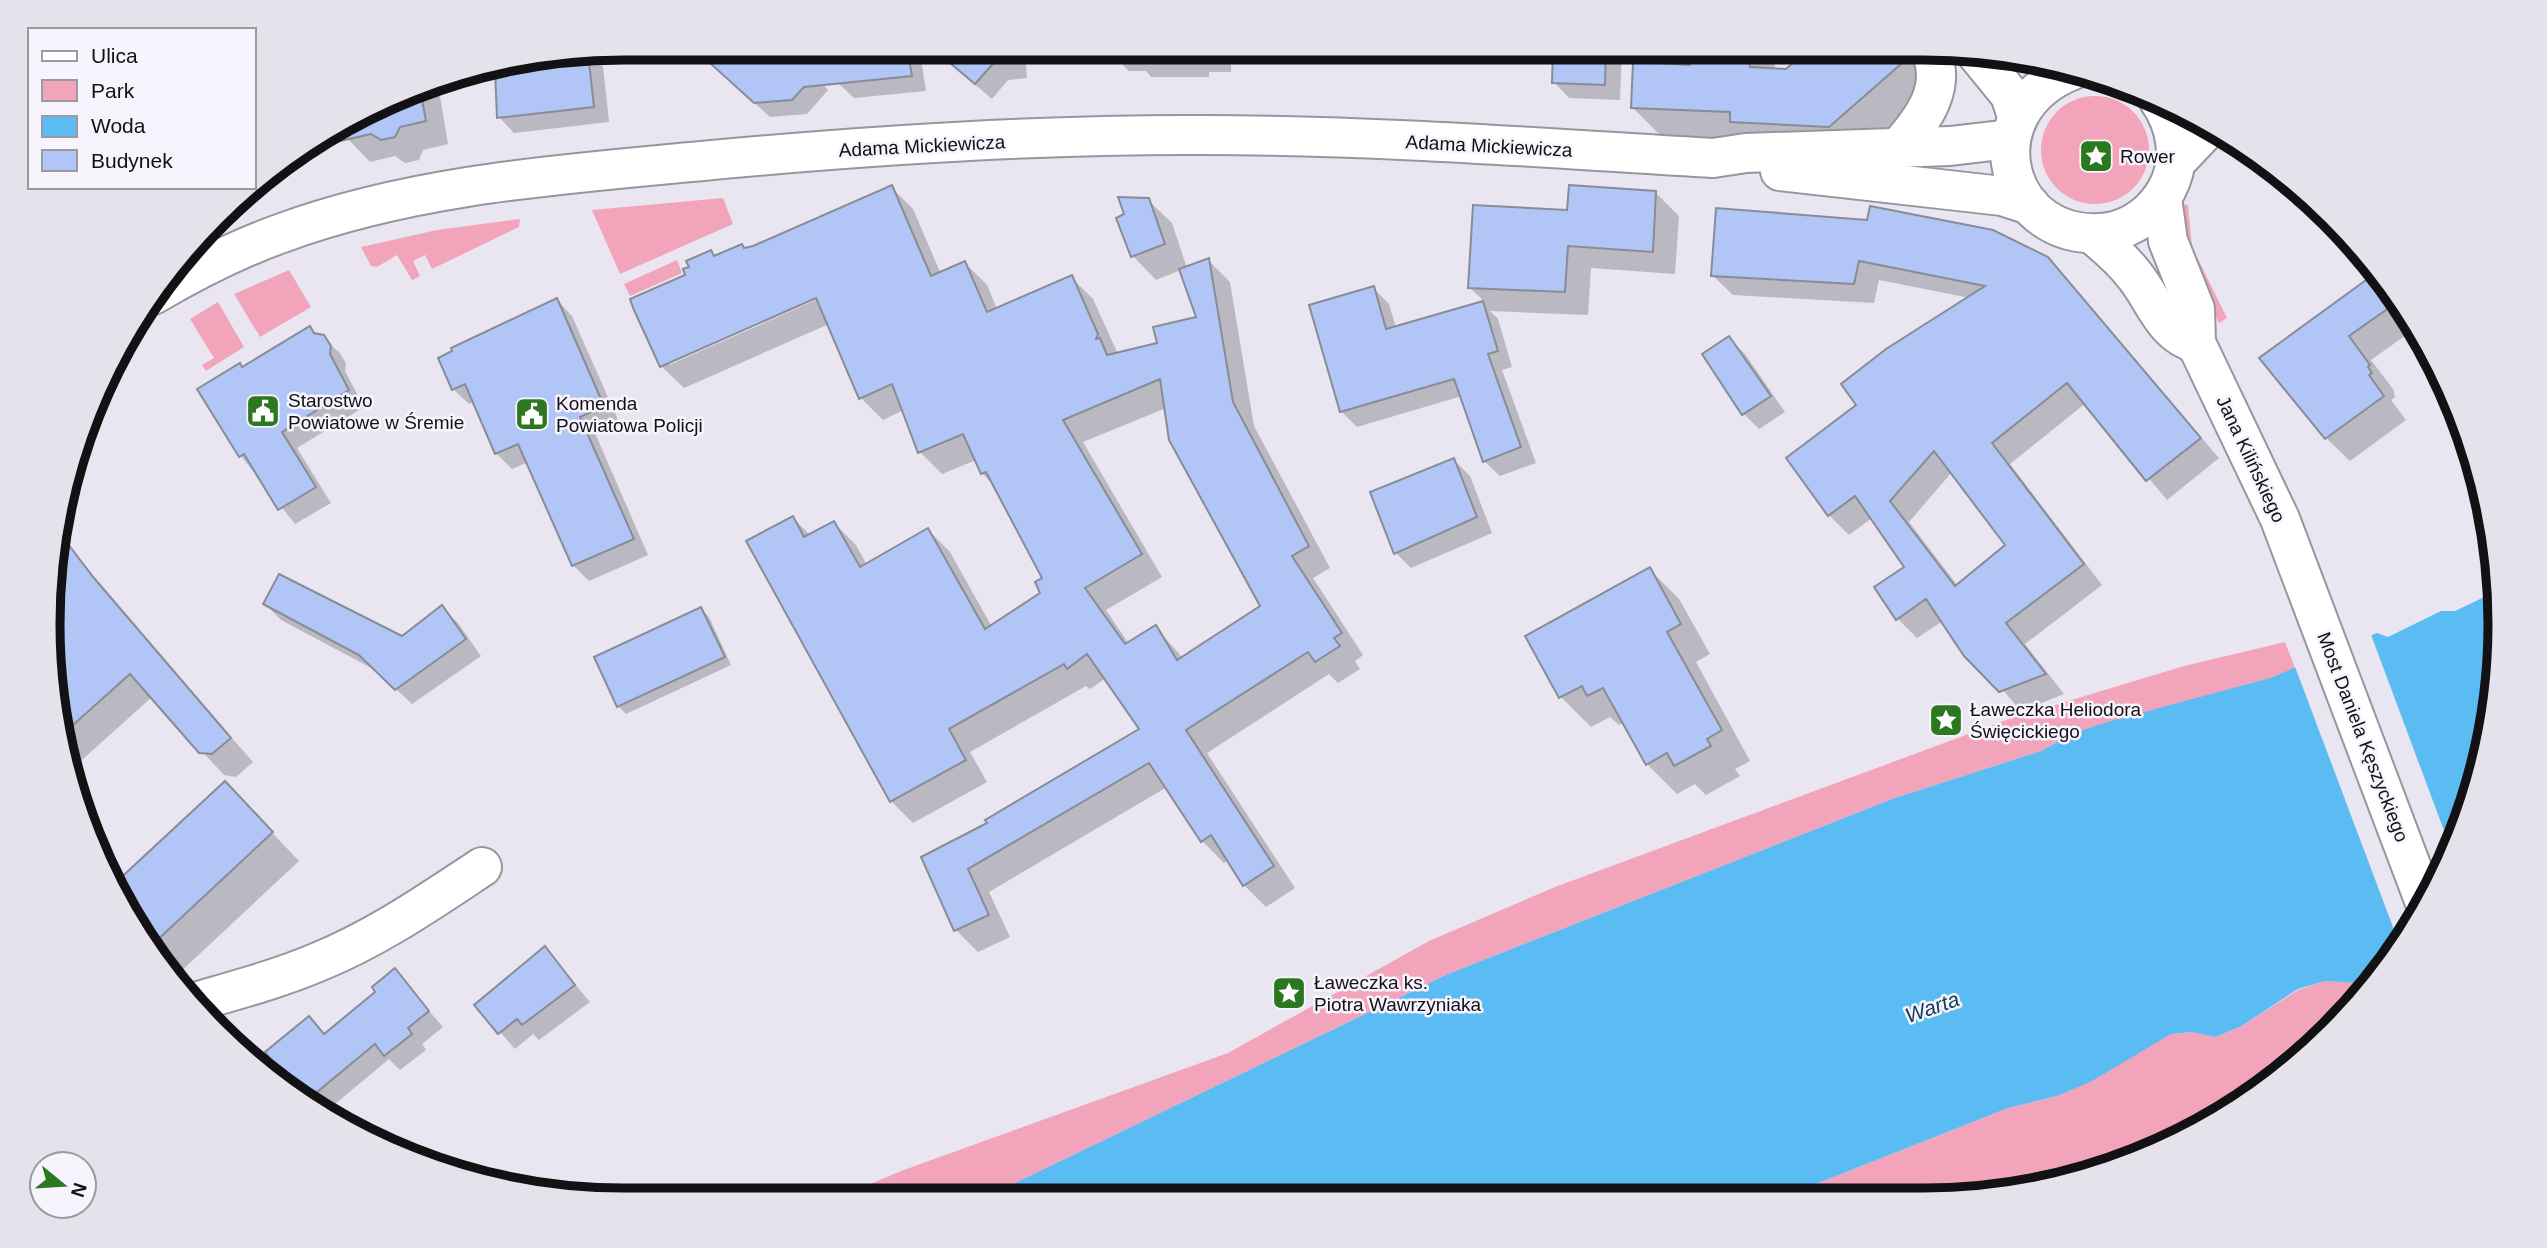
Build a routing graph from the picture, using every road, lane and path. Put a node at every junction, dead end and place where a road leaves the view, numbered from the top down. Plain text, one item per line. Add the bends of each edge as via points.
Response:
1 (1933, 60) edge
2 (1984, 63) edge
3 (2058, 76) edge
4 (2169, 116) edge
5 (2014, 127) junction
6 (2203, 134) edge
7 (1898, 148) junction
8 (1713, 158) junction
9 (2176, 162) junction
10 (2162, 198) junction
11 (2030, 205) junction
12 (2092, 234) junction
13 (173, 284) edge
14 (2196, 343) junction
15 (2303, 575) joint
16 (482, 867) dead end
17 (2420, 890) edge
18 (203, 999) edge

1 - 7 street via 1932,99 1920,124
2 - 5 street via 2010,96
3 - 5 street via 2031,95
4 - 9 street
5 - 7 street, Adama Mickiewicza via 1969,145
5 - 11 street via 2011,162 2017,185
6 - 9 street
7 - 8 street, Adama Mickiewicza
8 - 11 street, Adama Mickiewicza via 1744,167 2002,196
8 - 13 street, Adama Mickiewicza via 1210,135 968,142 758,156 401,199 283,232
9 - 10 street
10 - 12 street via 2143,218 2119,230
10 - 14 street, Jana Kilińskiego via 2168,241 2195,309
11 - 12 street via 2068,231
12 - 14 street via 2136,277 2176,336
14 - 15 street, Jana Kilińskiego
15 - 17 street, Most Daniela Kęszyckiego
16 - 18 street via 345,950 296,971

